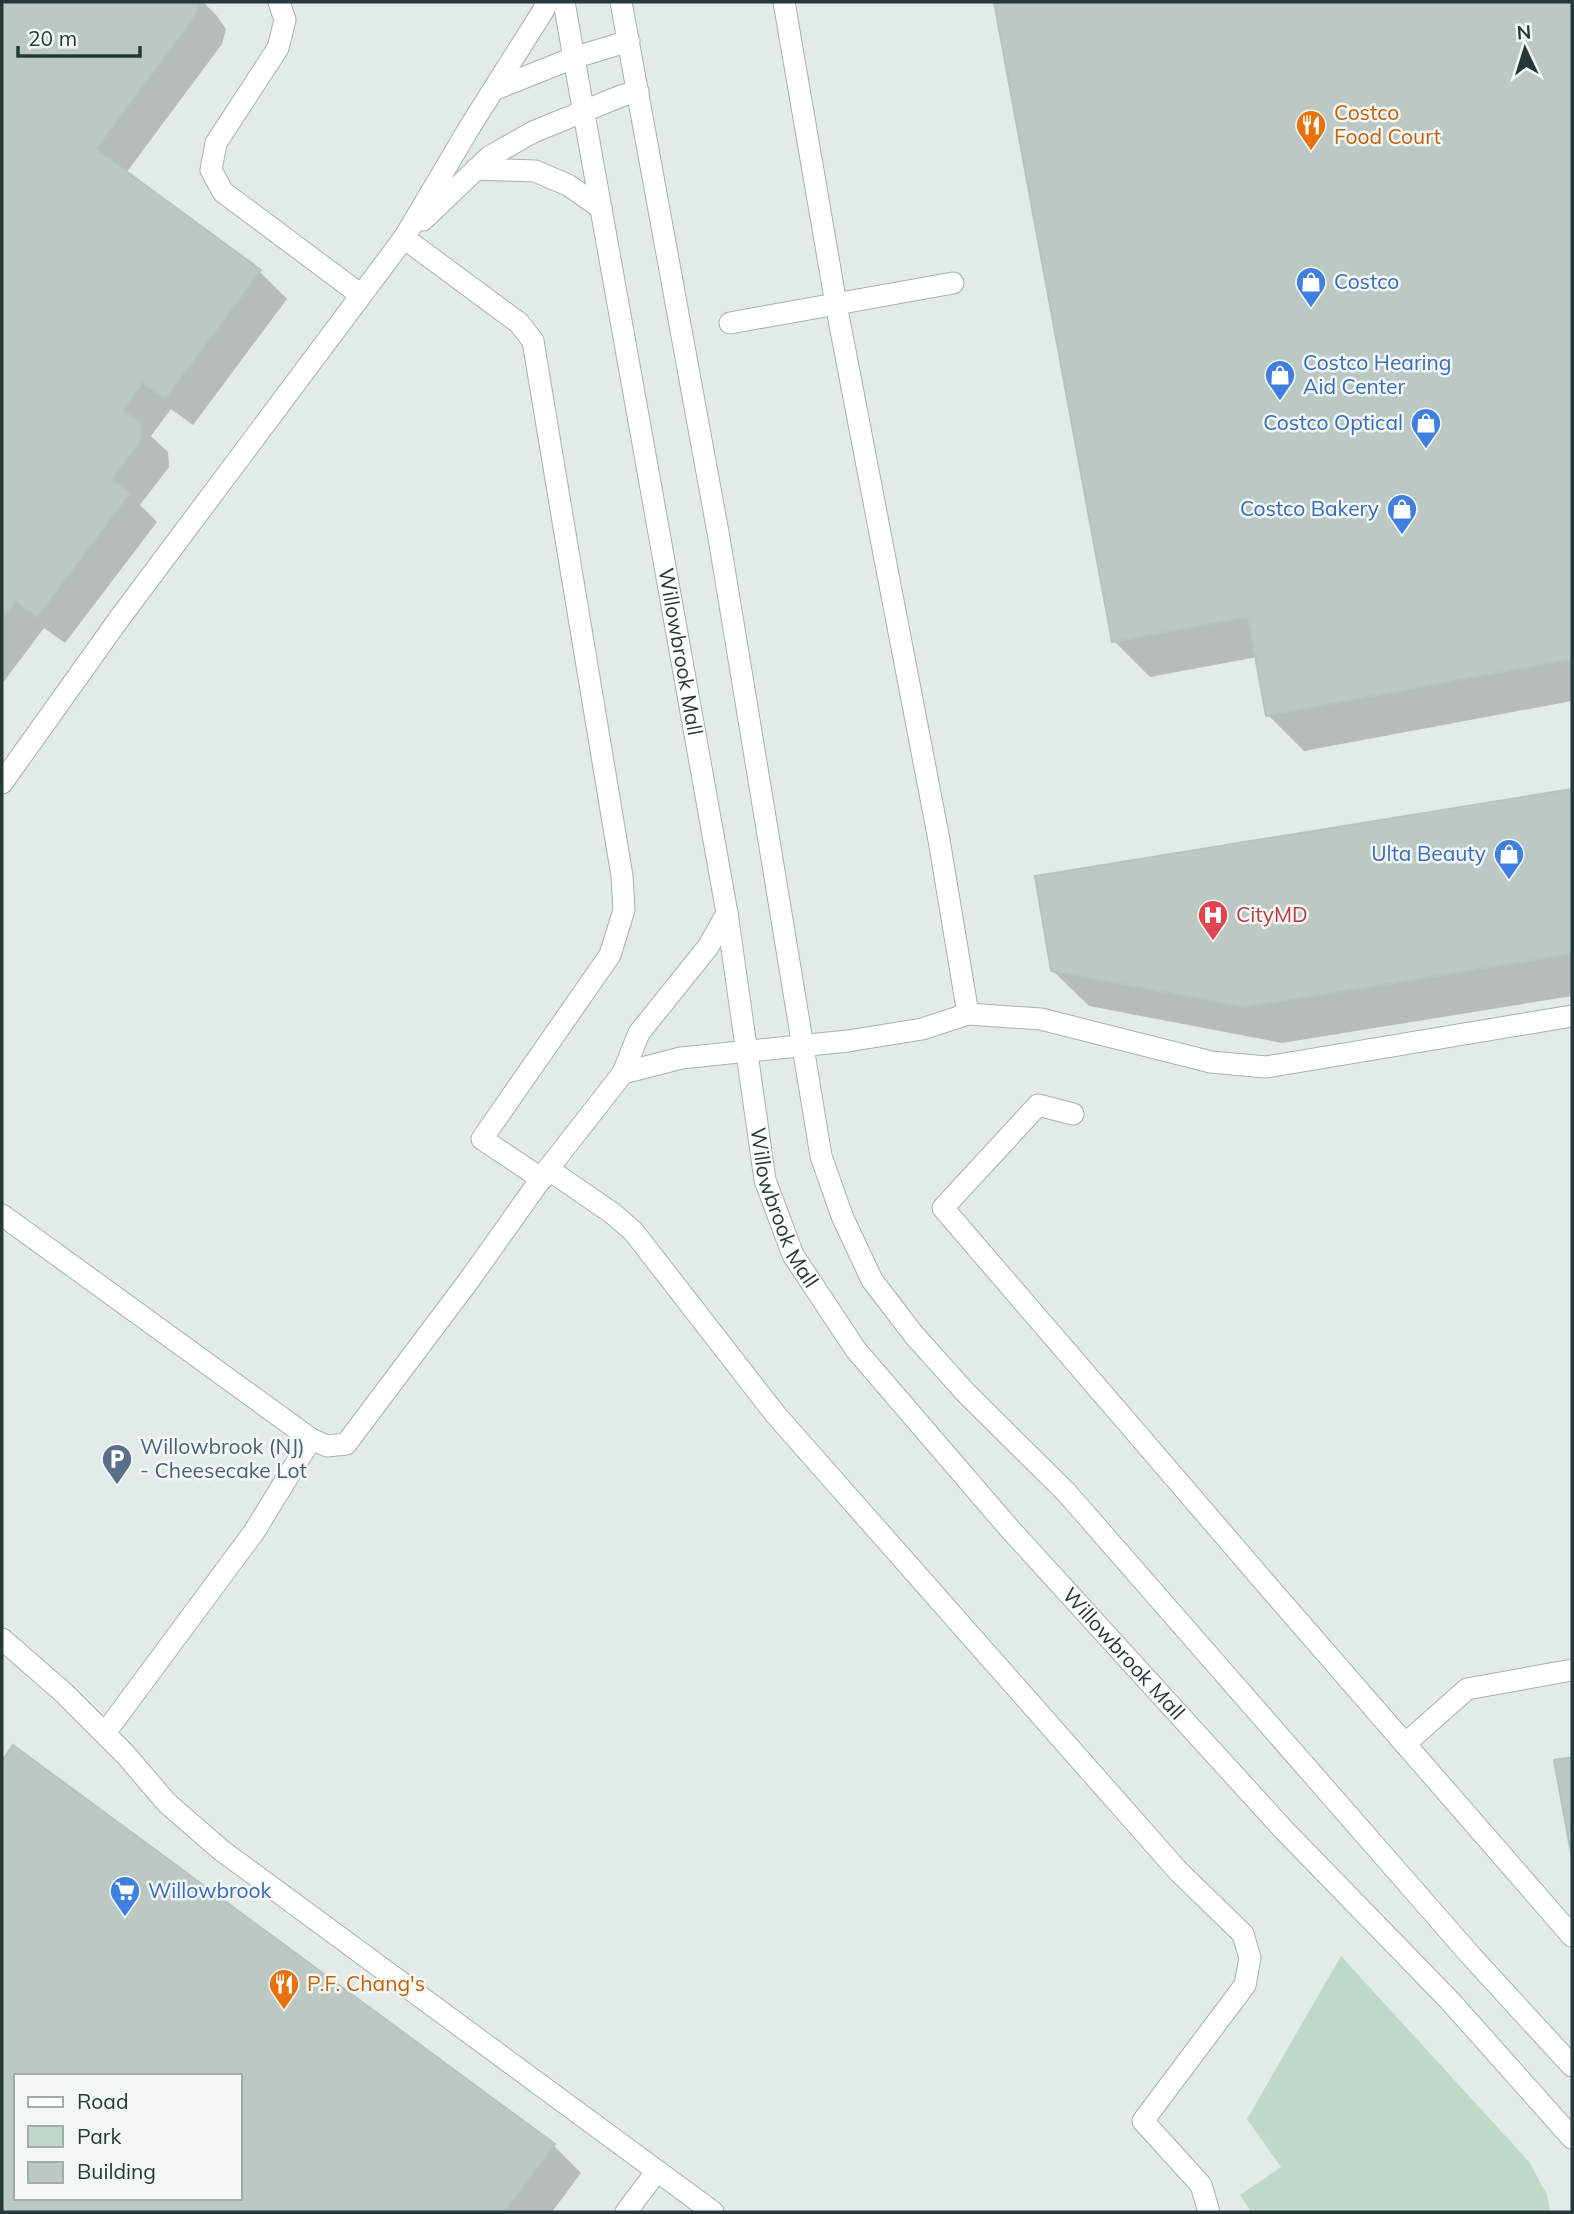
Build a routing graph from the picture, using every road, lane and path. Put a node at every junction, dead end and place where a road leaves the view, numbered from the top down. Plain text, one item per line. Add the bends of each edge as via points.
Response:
1 (279, 2) edge
2 (547, 2) edge
3 (564, 2) edge
4 (621, 2) edge
5 (784, 2) edge
6 (629, 41) junction
7 (573, 58) junction
8 (493, 90) junction
9 (638, 91) junction
10 (582, 113) junction
11 (476, 169) junction
12 (601, 208) junction
13 (404, 238) junction
14 (953, 283) dead end
15 (361, 295) junction
16 (836, 304) junction
17 (730, 323) dead end
18 (2, 783) edge
19 (727, 913) junction
20 (968, 1014) junction
21 (1572, 1016) edge
22 (804, 1046) junction
23 (747, 1052) junction
24 (623, 1073) junction
25 (1073, 1114) dead end
26 (545, 1174) junction
27 (2, 1215) edge
28 (311, 1439) junction
29 (2, 1639) edge
30 (1572, 1670) edge
31 (104, 1733) junction
32 (1405, 1744) junction
33 (1572, 1936) edge
34 (1572, 2066) edge
35 (1572, 2138) edge
36 (657, 2171) junction
37 (626, 2212) edge
38 (713, 2212) edge
39 (1209, 2212) edge

1 - 15 street via 285,20 278,48 215,143 211,170 223,192
2 - 8 street
3 - 7 street, Willowbrook Mall
4 - 6 street
5 - 16 street
6 - 7 street
6 - 9 street
7 - 8 street
7 - 10 street, Willowbrook Mall
8 - 13 street
9 - 10 street
9 - 22 street
10 - 11 street via 533,132
10 - 12 street, Willowbrook Mall
11 - 12 street via 535,171 568,185
11 - 13 street
12 - 19 street, Willowbrook Mall
13 - 15 street
13 - 26 street via 519,323 533,341 622,876 624,909 610,955 482,1139
14 - 16 street
15 - 18 street
16 - 17 street
16 - 20 street
19 - 23 street, Willowbrook Mall
19 - 24 street via 708,947 639,1033
20 - 21 street via 1041,1019 1211,1062 1266,1067
20 - 22 street via 922,1029
22 - 23 street
22 - 34 street via 821,1156 872,1280 957,1384 1066,1492
23 - 24 street via 681,1058
23 - 35 street, Willowbrook Mall via 769,1192 793,1255 856,1350 1009,1528
24 - 26 street
25 - 32 street via 1038,1105 943,1208
26 - 28 street via 346,1444 327,1446
26 - 39 street via 612,1213 633,1231 776,1415 1179,1872 1244,1934 1250,1958 1245,1985 1143,2121 1201,2185
27 - 28 street
28 - 31 street via 254,1532
29 - 31 street
30 - 32 street via 1467,1689
31 - 36 street via 167,1803 221,1850
32 - 33 street
36 - 37 street
36 - 38 street

